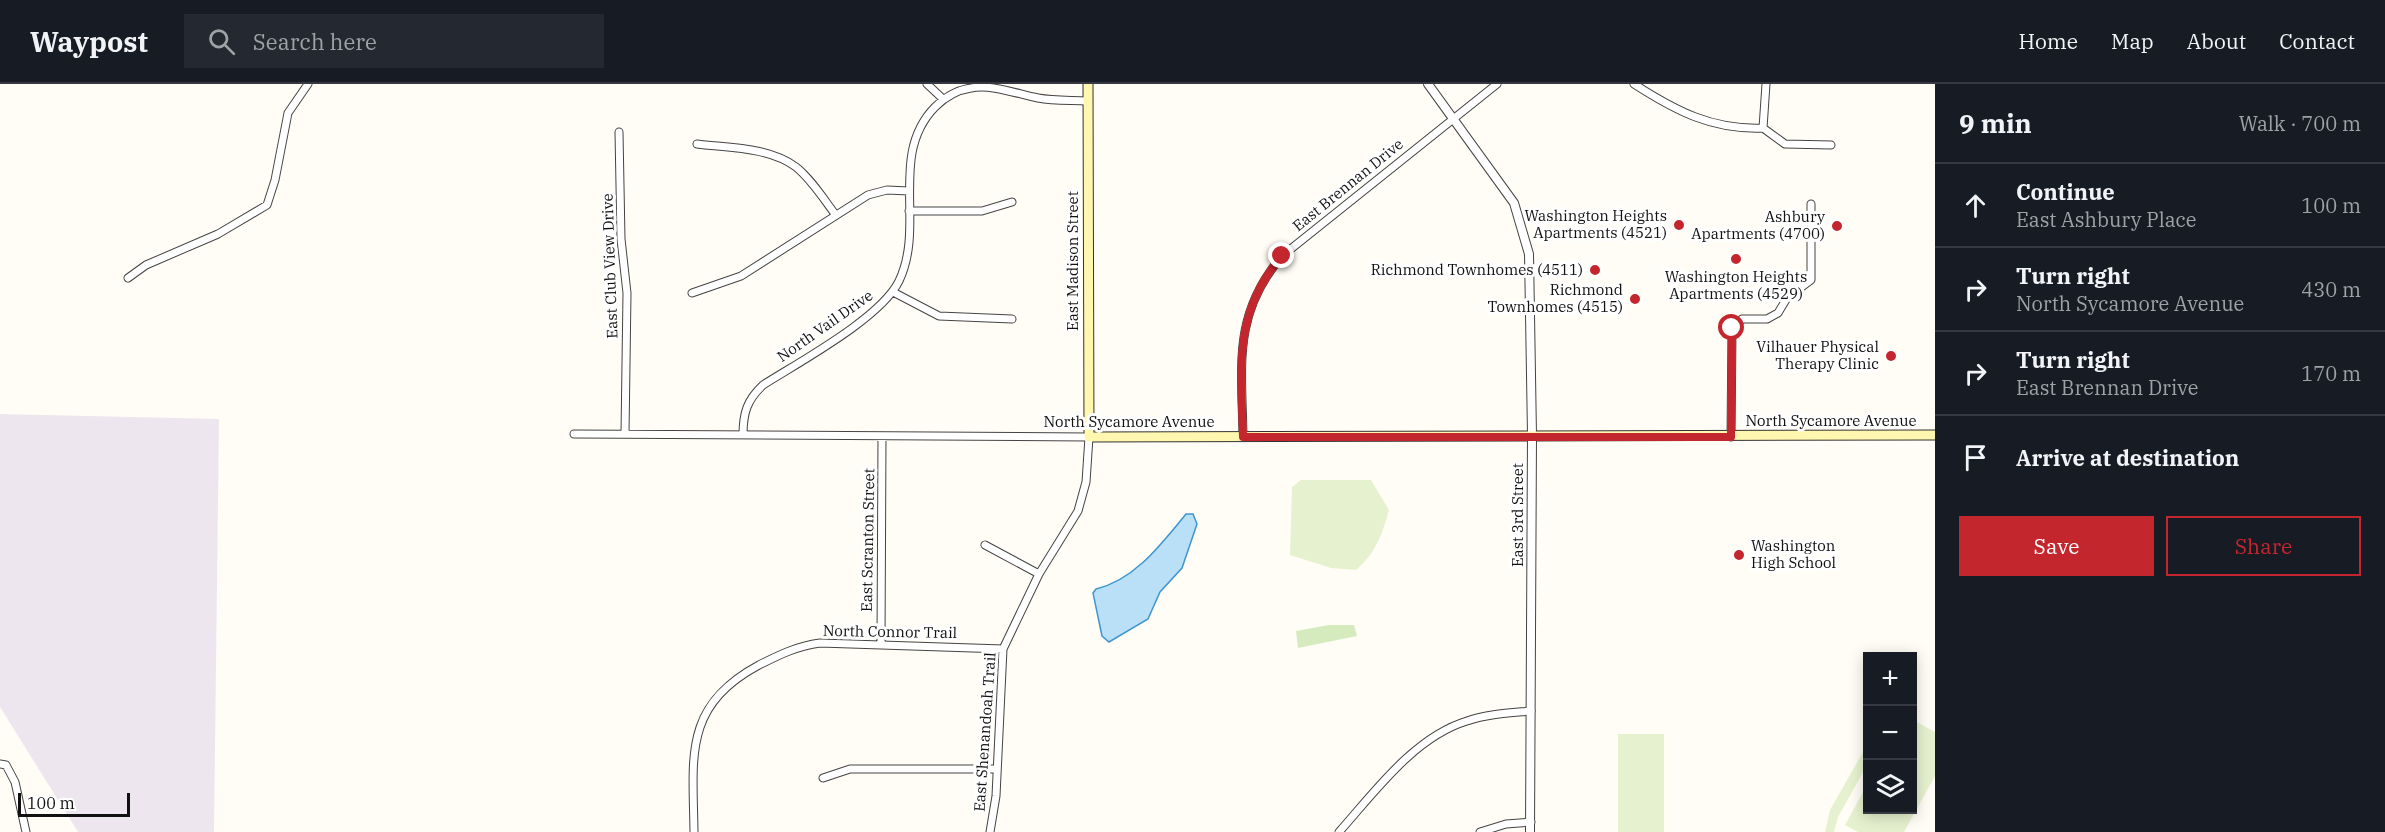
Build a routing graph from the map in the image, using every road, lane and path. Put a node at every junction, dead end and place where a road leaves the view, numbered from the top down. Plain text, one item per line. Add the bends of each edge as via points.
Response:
1 (308, 84) edge
2 (927, 84) edge
3 (1088, 84) edge
4 (1428, 84) edge
5 (1497, 84) edge
6 (1634, 84) edge
7 (1766, 84) edge
8 (943, 99) junction
9 (1088, 100) junction
10 (1453, 118) junction
11 (1763, 128) junction
12 (620, 132) dead end
13 (697, 144) dead end
14 (1832, 146) dead end
15 (909, 191) junction
16 (1012, 202) dead end
17 (1811, 204) dead end
18 (909, 211) junction
19 (835, 214) junction
20 (128, 278) dead end
21 (893, 292) junction
22 (692, 293) dead end
23 (1012, 319) dead end
24 (574, 434) dead end
25 (625, 434) junction
26 (743, 435) junction
27 (1532, 435) junction
28 (1935, 435) edge
29 (882, 437) junction
30 (1089, 437) junction
31 (1243, 437) junction
32 (1731, 437) junction
33 (985, 545) dead end
34 (1039, 574) junction
35 (881, 644) junction
36 (1003, 649) junction
37 (1531, 711) junction
38 (0, 764) edge
39 (997, 769) junction
40 (823, 778) dead end
41 (1531, 822) junction
42 (26, 832) edge
43 (694, 832) edge
44 (990, 832) edge
45 (1339, 832) edge
46 (1480, 832) edge
47 (1530, 832) edge

1 - 20 street via 288,113 267,205 218,234 146,265
2 - 8 street
3 - 9 main road, East Madison Street
4 - 10 street, East 3rd Street
5 - 10 street, East Brennan Drive
6 - 11 street via 1695,119 1735,128
7 - 11 street
8 - 9 street, North Vail Drive via 982,87 1041,99
8 - 15 street, North Vail Drive via 927,116 915,140 909,164
9 - 30 main road, East Madison Street
10 - 27 street, East 3rd Street via 1503,185 1523,226 1531,281
10 - 31 street, East Brennan Drive via 1282,256 1268,273 1245,323 1241,344
11 - 14 street via 1785,144
12 - 25 street, East Club View Drive via 621,239 627,292
13 - 19 street via 766,153 782,159 806,177
15 - 18 street, North Vail Drive
15 - 19 street via 887,190 868,195
16 - 18 street via 982,211
17 - 32 street via 1811,280 1787,298 1778,313 1767,319 1742,319 1732,328
18 - 21 street, North Vail Drive via 908,253
19 - 22 street via 741,276
21 - 23 street via 939,316
21 - 26 street, North Vail Drive via 855,325 763,385 746,407
24 - 25 street, North Sycamore Avenue
25 - 26 street, North Sycamore Avenue
26 - 29 street, North Sycamore Avenue
27 - 31 main road, North Sycamore Avenue
27 - 32 main road, North Sycamore Avenue
27 - 37 street, East 3rd Street
28 - 32 main road, North Sycamore Avenue
29 - 30 street, North Sycamore Avenue
29 - 35 street, East Scranton Street
30 - 31 main road, North Sycamore Avenue
30 - 34 street, East Shenandoah Trail via 1086,482 1078,511
33 - 34 street
34 - 36 street, East Shenandoah Trail
35 - 36 street, North Connor Trail
35 - 43 street, North Connor Trail via 820,643 797,647 728,684 711,701 696,745
36 - 39 street, East Shenandoah Trail
37 - 41 street, East 3rd Street
37 - 45 street via 1475,719 1441,733 1401,762
38 - 42 street via 6,765 15,782
39 - 40 street via 850,769
39 - 44 street, East Shenandoah Trail
41 - 46 street
41 - 47 street, East 3rd Street

